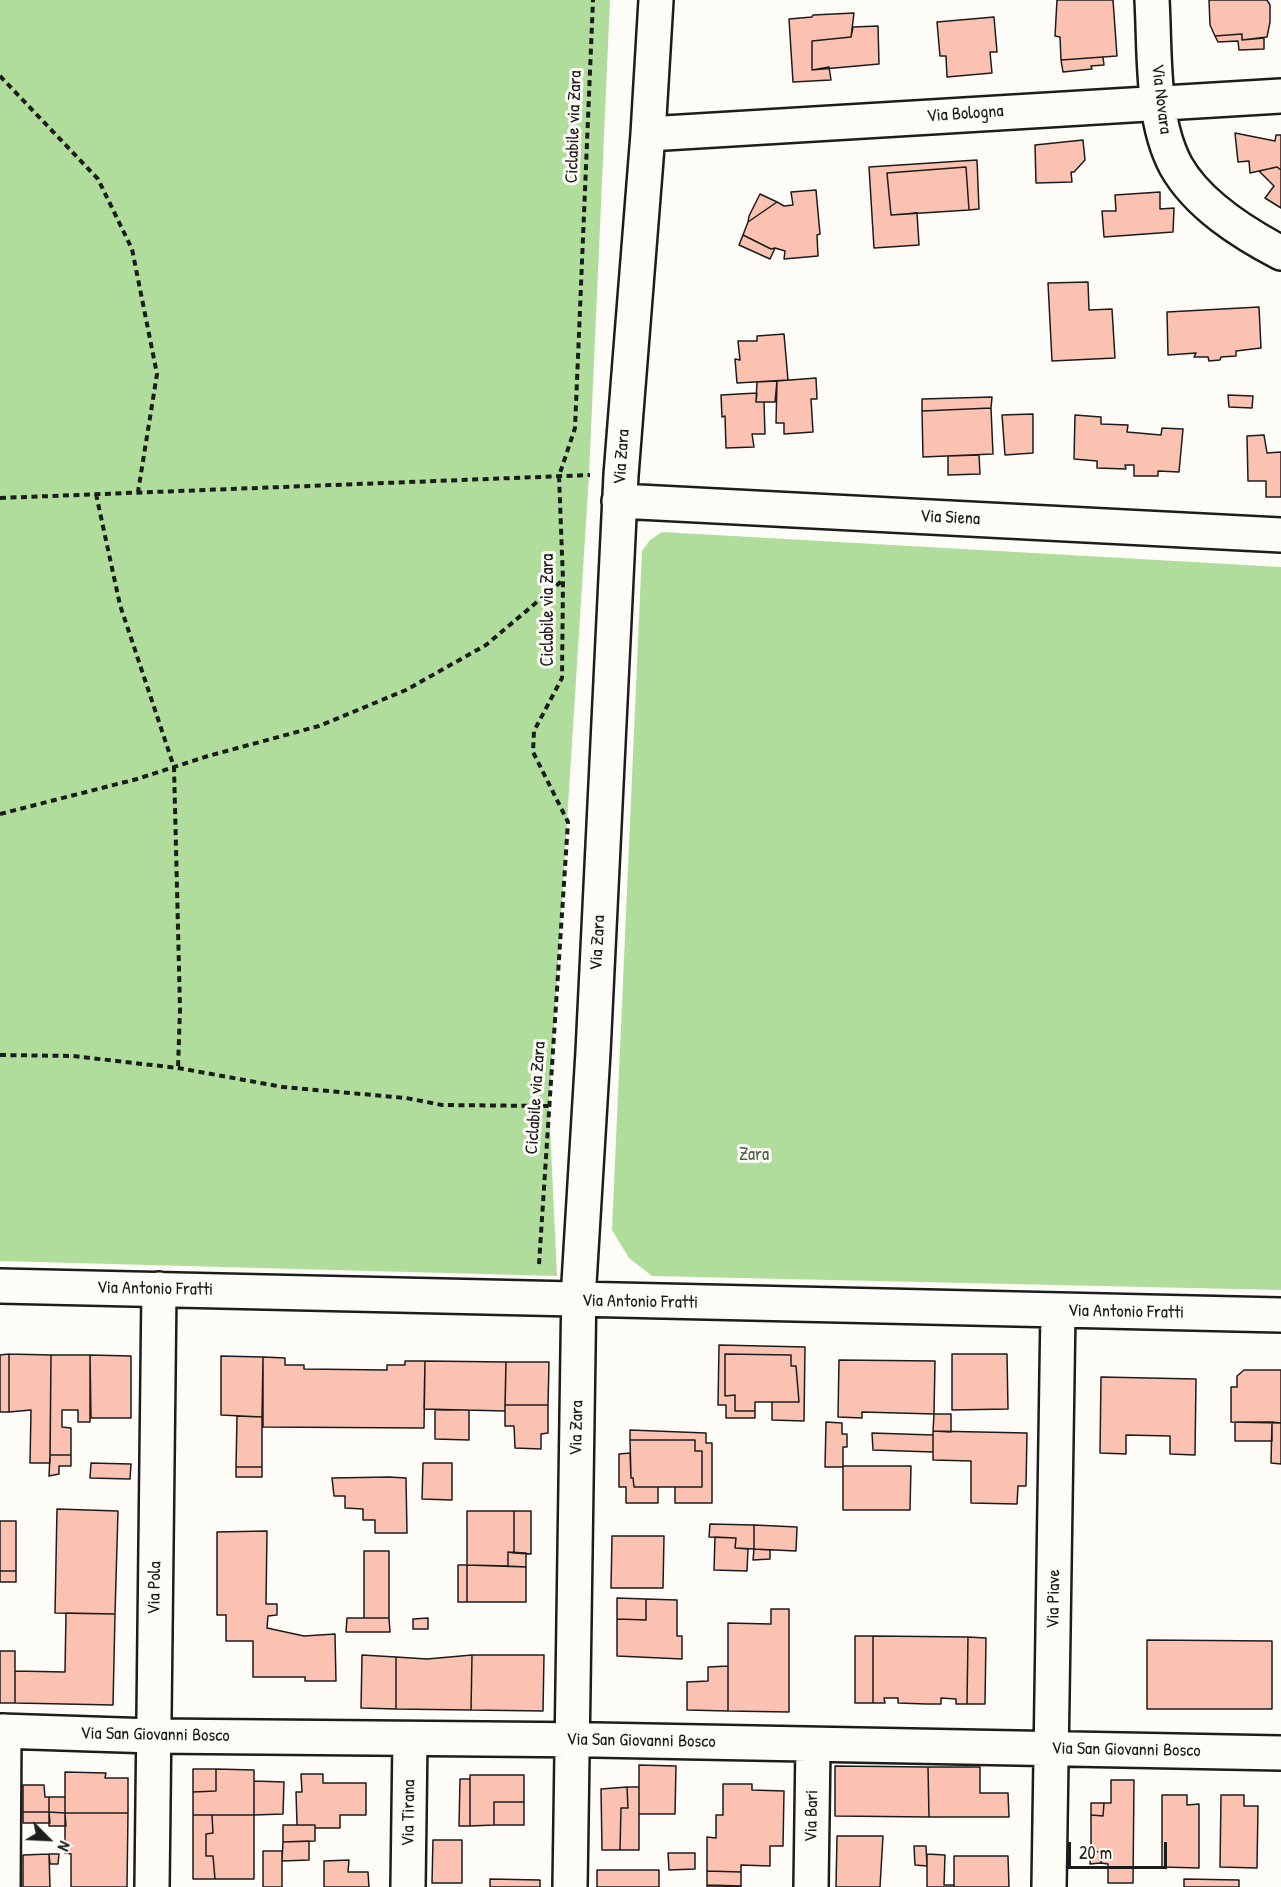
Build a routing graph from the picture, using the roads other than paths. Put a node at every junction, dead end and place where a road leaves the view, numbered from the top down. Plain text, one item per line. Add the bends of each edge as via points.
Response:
1 (656, 0) edge
2 (1152, 0) edge
3 (1281, 96) edge
4 (1158, 102) junction
5 (648, 134) junction
6 (1281, 253) edge
7 (620, 488) junction
8 (1281, 535) edge
9 (0, 1286) edge
10 (159, 1289) junction
11 (578, 1300) junction
12 (1058, 1310) junction
13 (1281, 1316) edge
14 (2, 1731) edge
15 (153, 1736) junction
16 (410, 1739) junction
17 (572, 1740) junction
18 (813, 1745) junction
19 (1051, 1748) junction
20 (1281, 1753) edge
21 (3, 1887) edge
22 (152, 1887) edge
23 (408, 1887) edge
24 (570, 1887) edge
25 (811, 1887) edge
26 (1049, 1887) edge

1 - 5 street, Via Zara
2 - 4 street, Via Novara
3 - 4 street, Via Bologna
4 - 5 street, Via Bologna
4 - 6 street, Via Novara via 1165,138 1181,174 1216,211
5 - 7 street, Via Zara
7 - 8 street, Via Siena
7 - 11 street, Via Zara
9 - 10 street, Via Antonio Fratti
10 - 11 street, Via Antonio Fratti
10 - 15 street, Via Pola
11 - 12 street, Via Antonio Fratti
11 - 17 street, Via Zara
12 - 13 street, Via Antonio Fratti
12 - 19 street, Via Piave
14 - 15 street, Via San Giovanni Bosco
14 - 21 street
15 - 16 street, Via San Giovanni Bosco
15 - 22 street, Via Pola
16 - 17 street, Via San Giovanni Bosco
16 - 23 street, Via Tirana
17 - 18 street, Via San Giovanni Bosco
17 - 24 street, Via Zara
18 - 19 street, Via San Giovanni Bosco
18 - 25 street, Via Bari
19 - 20 street, Via San Giovanni Bosco
19 - 26 street, Via Piave

